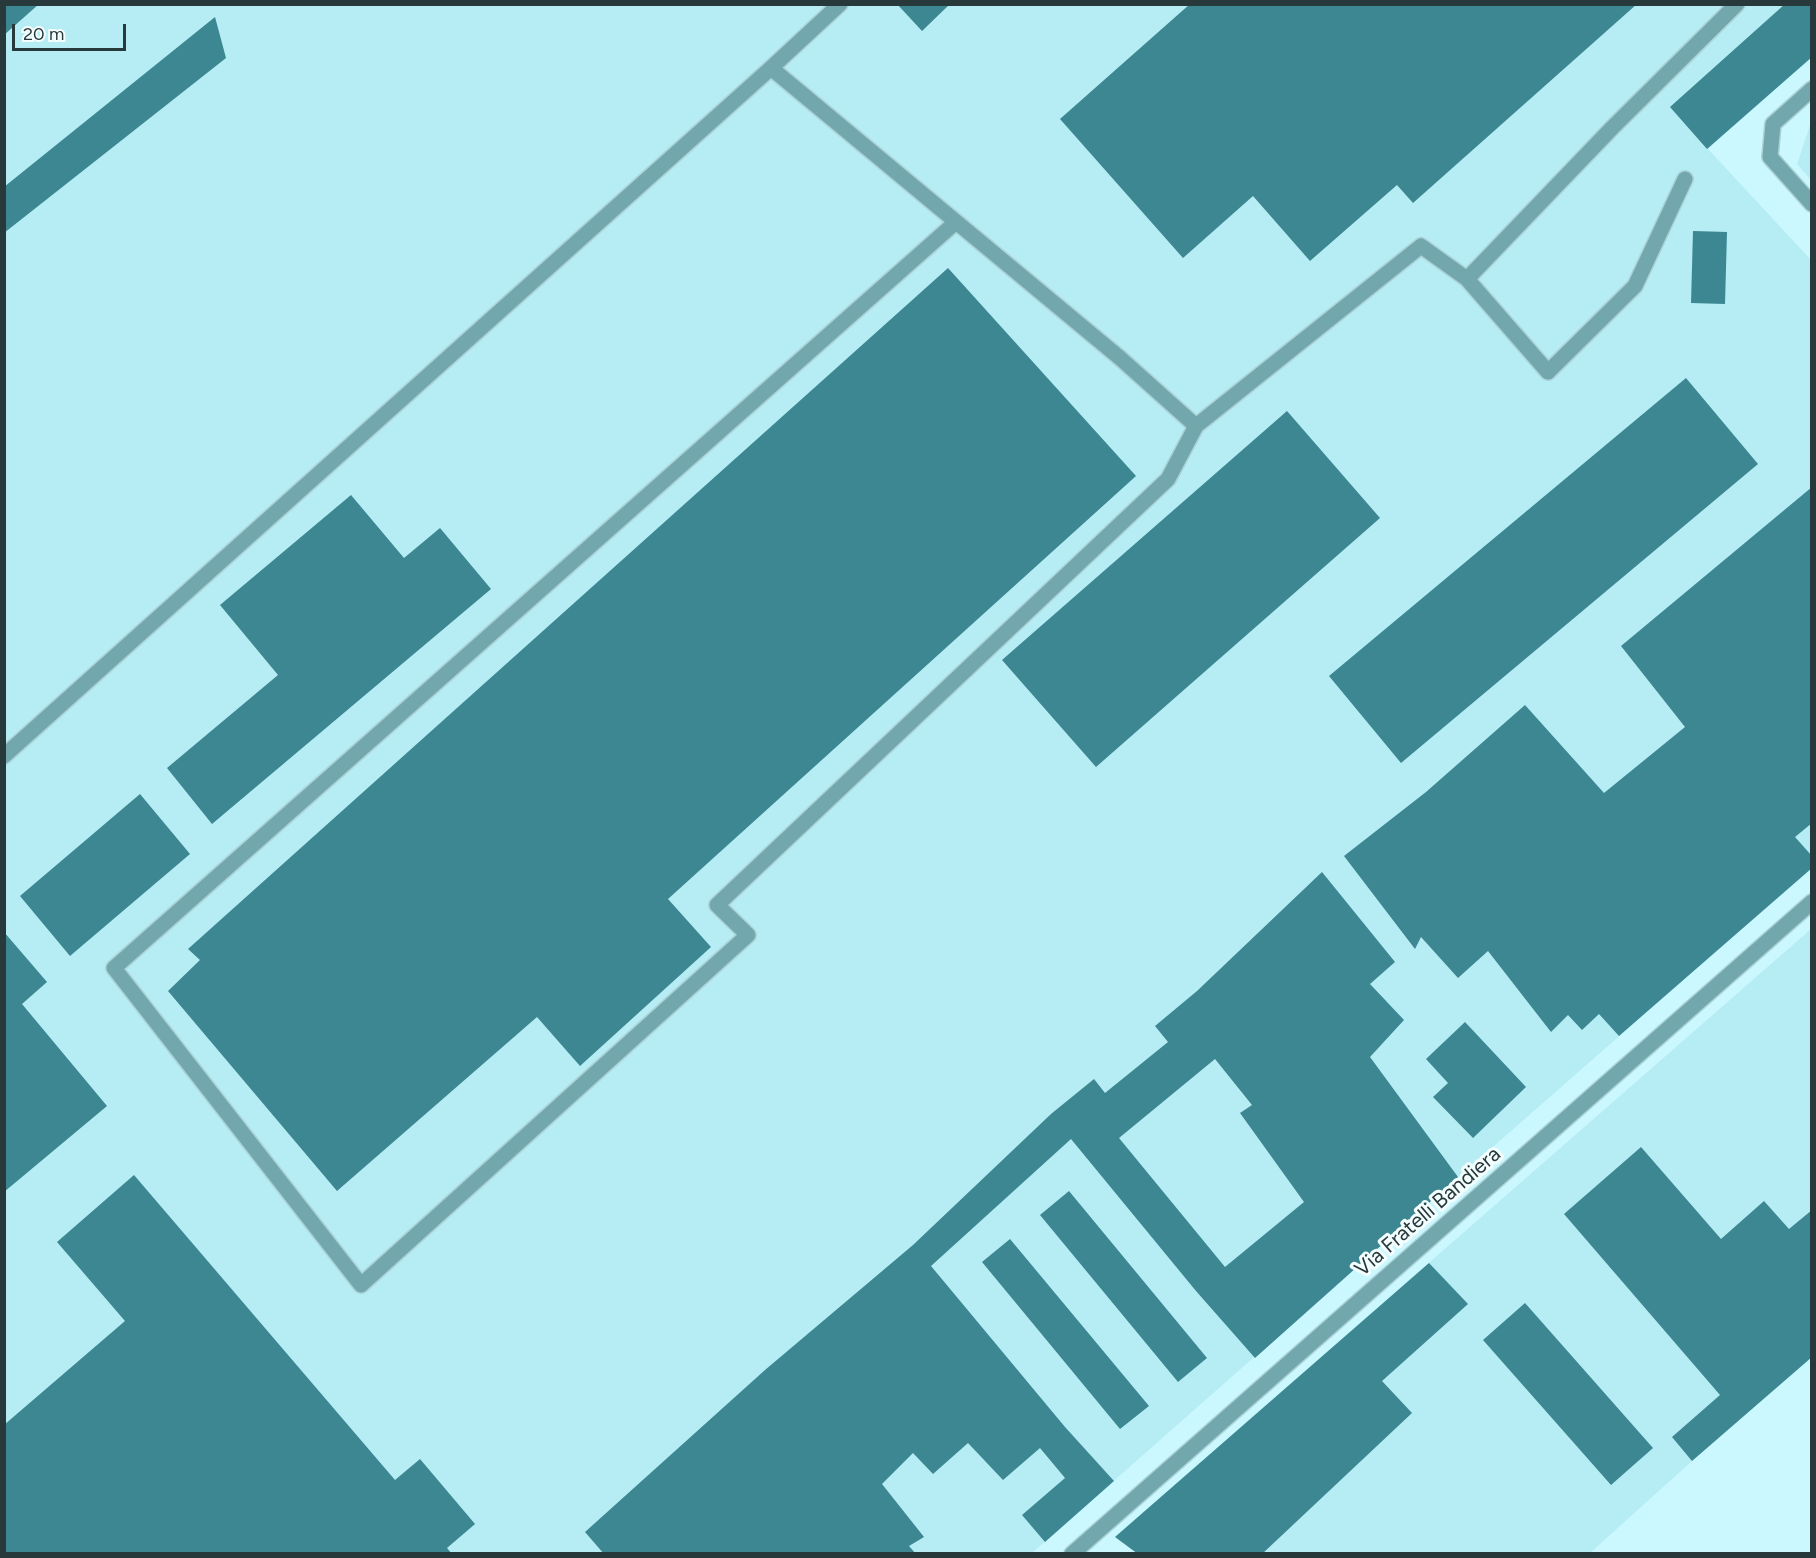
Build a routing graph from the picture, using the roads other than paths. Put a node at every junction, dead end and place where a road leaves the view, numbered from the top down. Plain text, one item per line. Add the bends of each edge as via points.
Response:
1 (840, 4) edge
2 (1737, 4) edge
3 (771, 68) junction
4 (1812, 89) edge
5 (1685, 179) dead end
6 (1812, 204) edge
7 (956, 222) junction
8 (1467, 279) junction
9 (1196, 426) junction
10 (4, 756) edge
11 (1812, 902) edge
12 (1072, 1554) edge

1 - 3 street
2 - 8 street
3 - 7 street
3 - 10 street
4 - 6 street via 1773,124 1770,157
5 - 8 street via 1635,286 1548,372
7 - 9 street
7 - 9 street via 114,968 361,1285 748,935 717,905 1168,479
8 - 9 street via 1421,246
11 - 12 street, Via Fratelli Bandiera

